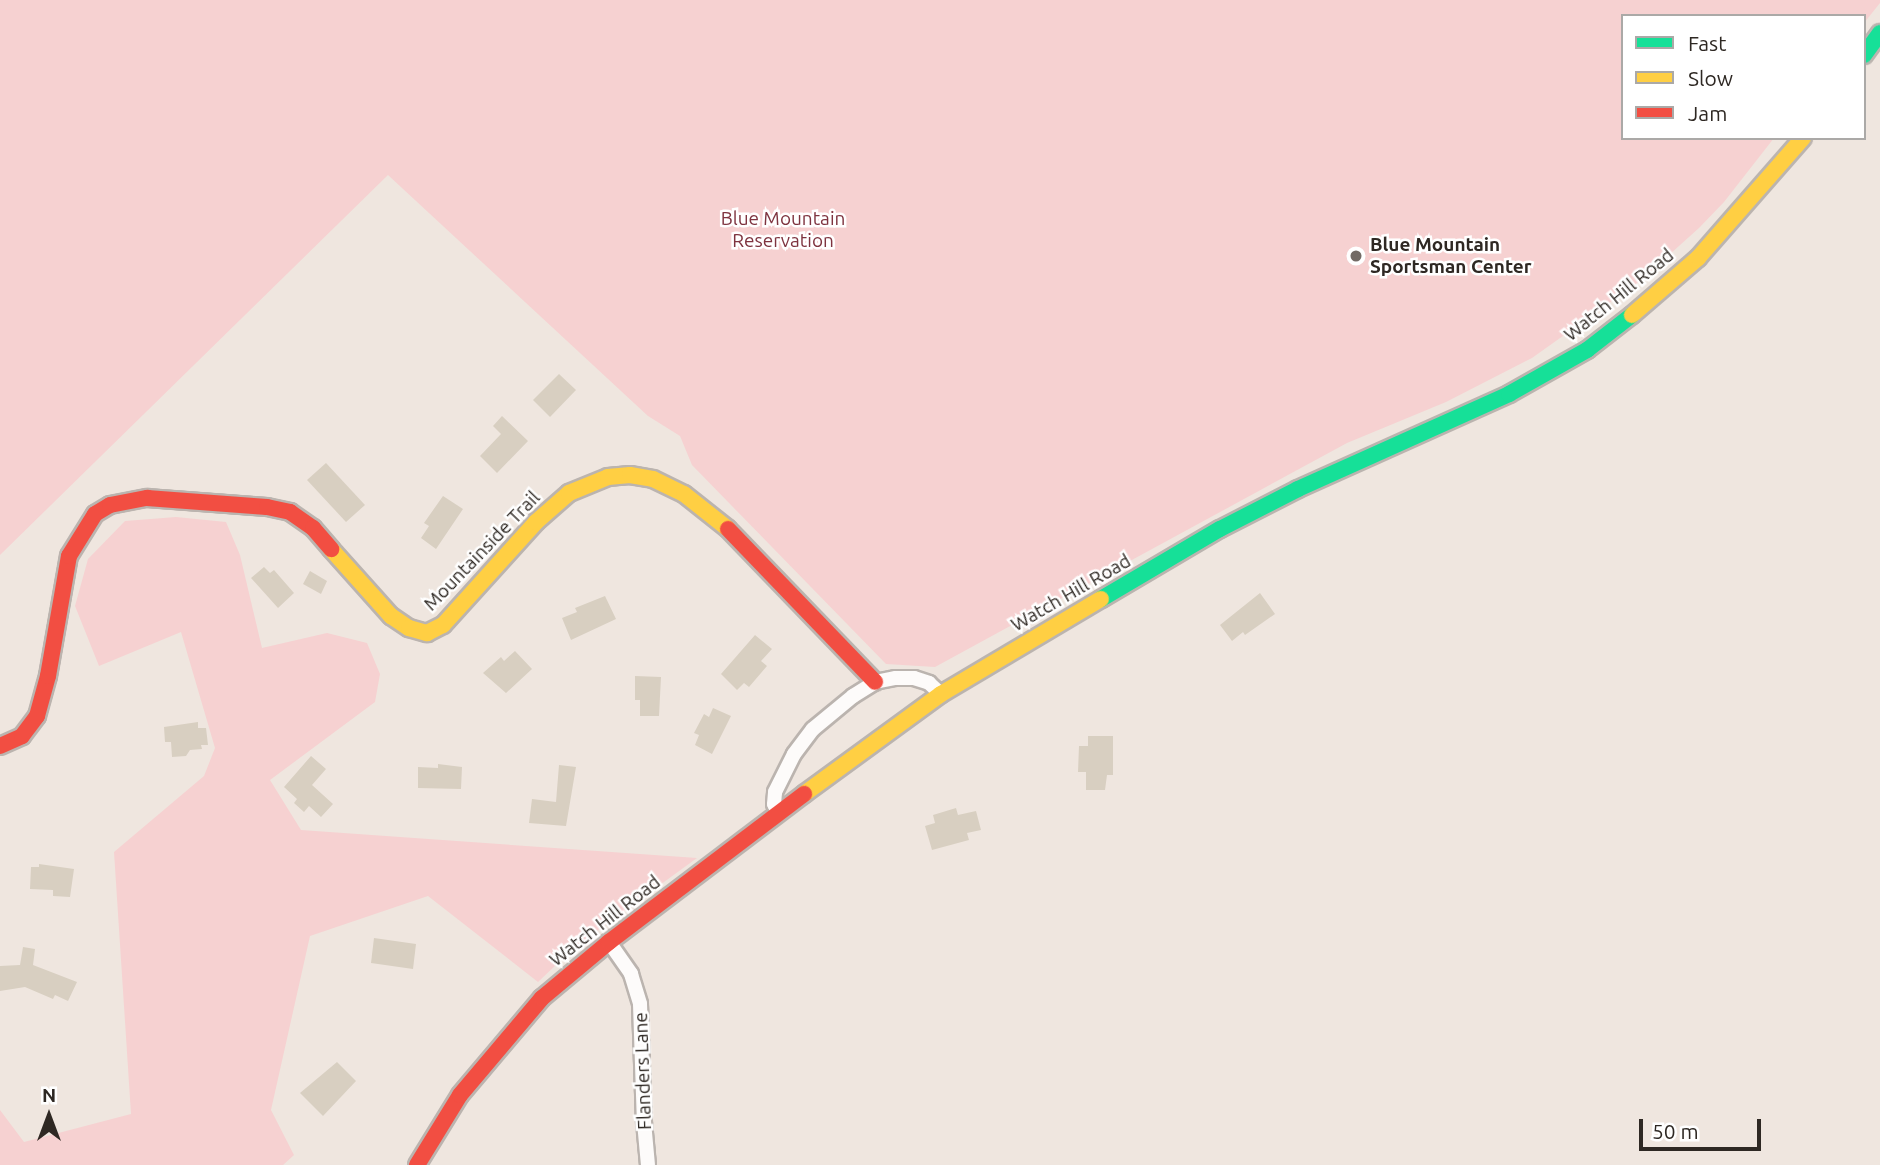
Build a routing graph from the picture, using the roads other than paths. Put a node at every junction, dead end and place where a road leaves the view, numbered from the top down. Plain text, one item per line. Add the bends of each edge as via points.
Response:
1 (1880, 33) edge
2 (1866, 52) edge
3 (1801, 140) edge
4 (875, 682) junction
5 (941, 694) junction
6 (0, 746) edge
7 (779, 813) junction
8 (609, 942) junction
9 (417, 1165) edge
10 (649, 1165) edge

1 - 2 street
3 - 5 street, Watch Hill Road via 1698,258 1587,350 1509,394 1250,513
4 - 5 street via 914,678
4 - 6 street, Mountainside Trail via 725,526 684,494 653,479 608,477 569,493 536,522 443,625 427,633 391,616 313,528 290,512 147,498 110,505 83,529 69,556 37,716 22,736
4 - 7 street via 833,710 794,754 775,792
5 - 7 street, Watch Hill Road
7 - 8 street, Watch Hill Road
8 - 9 street, Watch Hill Road via 528,1014 460,1096
8 - 10 street, Flanders Lane via 631,974 640,1004

